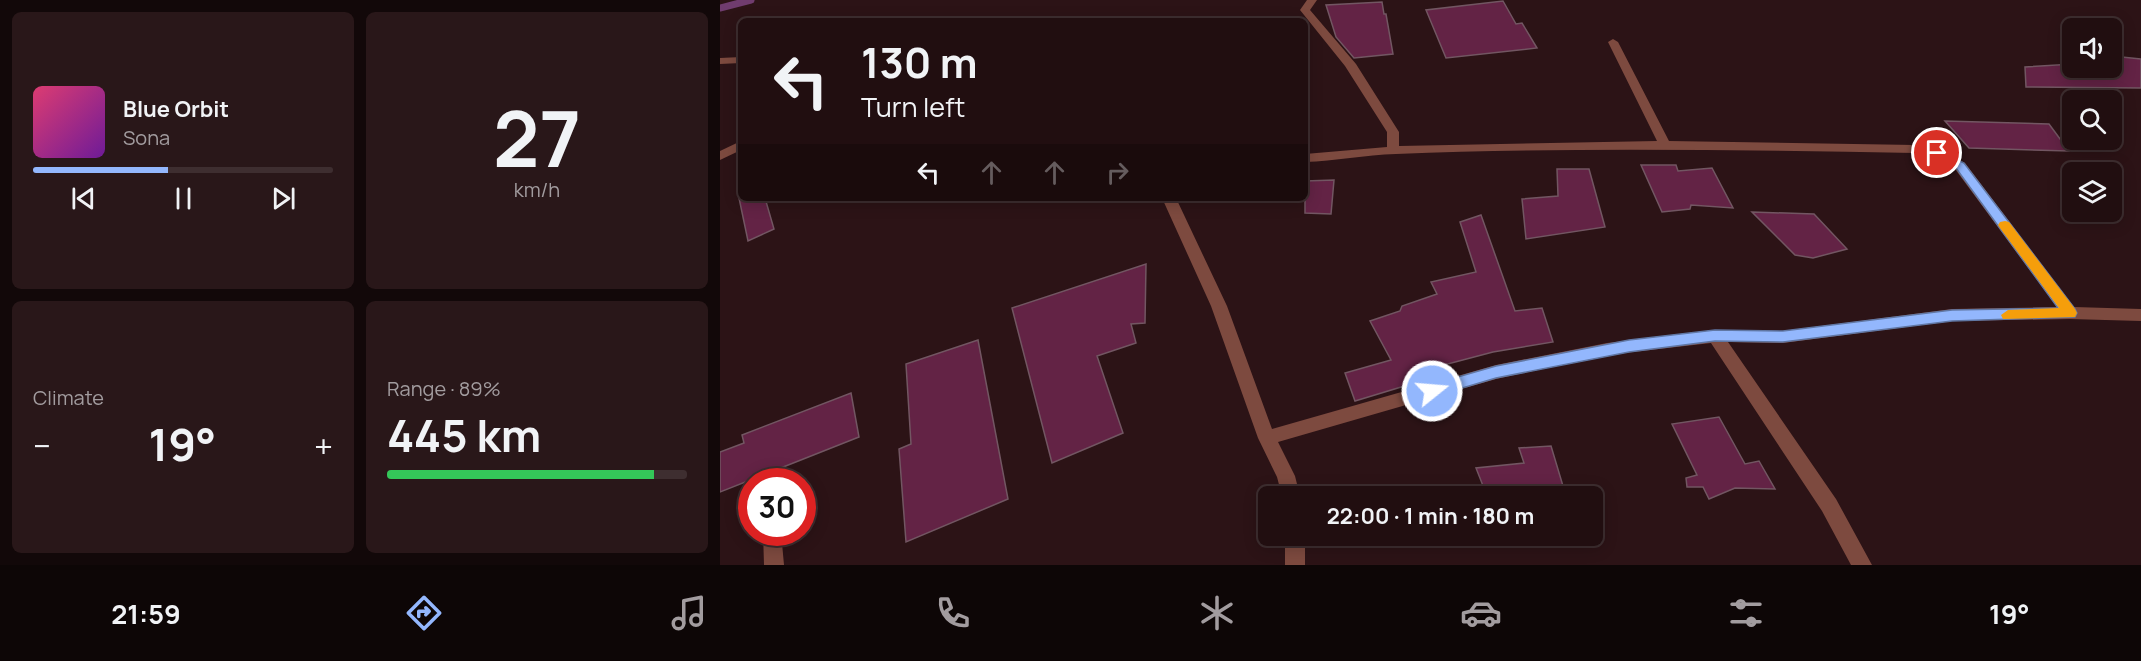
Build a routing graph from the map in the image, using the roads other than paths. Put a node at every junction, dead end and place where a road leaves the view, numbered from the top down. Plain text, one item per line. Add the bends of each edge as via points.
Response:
1 (1312, 0) edge
2 (1613, 42) dead end
3 (738, 60) edge
4 (720, 61) edge
5 (1665, 145) junction
6 (738, 147) edge
7 (1393, 150) junction
8 (720, 156) edge
9 (1308, 158) edge
10 (1170, 201) edge
11 (2070, 313) junction
12 (2140, 316) edge
13 (1715, 336) junction
14 (1267, 438) junction
15 (1288, 486) edge
16 (773, 546) edge
17 (1295, 546) edge
18 (774, 565) edge
19 (1295, 565) edge
20 (1862, 565) edge

1 - 7 street via 1305,10 1350,64 1393,132
2 - 5 street
3 - 4 street
5 - 7 street
5 - 11 street via 1915,149 1937,153 1960,166
6 - 8 street
7 - 9 street
10 - 14 street via 1219,306
11 - 12 street
11 - 13 street via 1952,315 1783,337
13 - 14 street via 1607,349 1496,372
13 - 20 street via 1829,505
14 - 15 street
16 - 18 street
17 - 19 street

